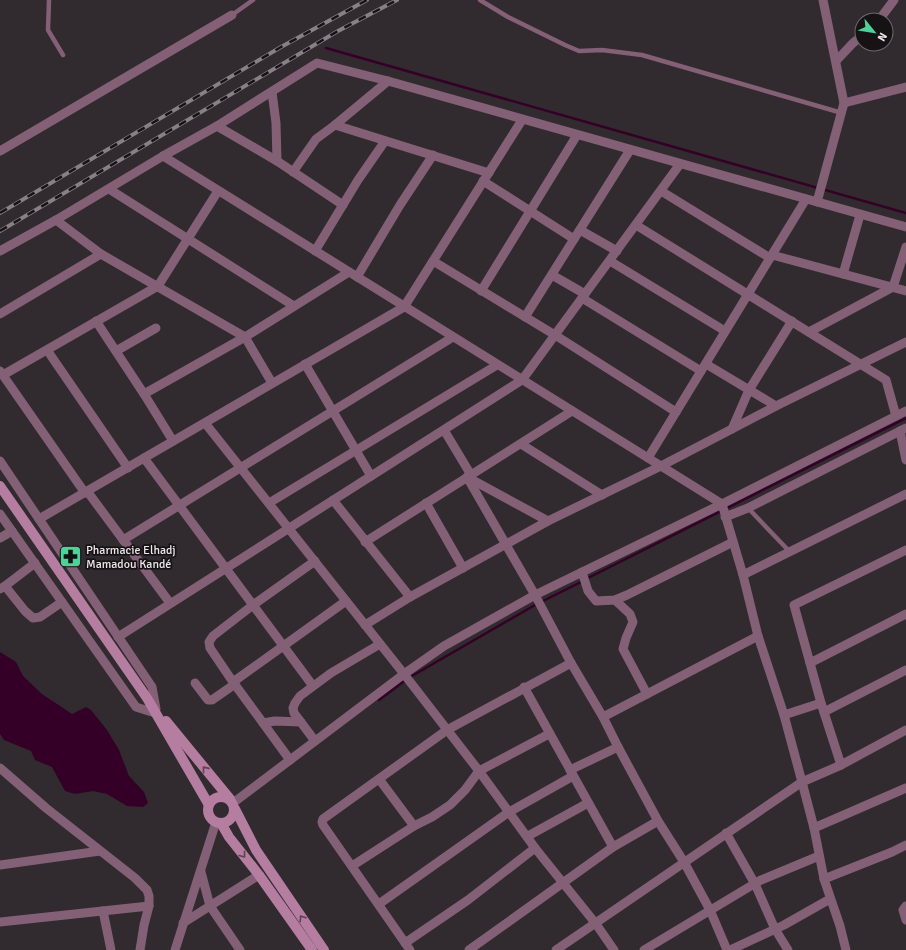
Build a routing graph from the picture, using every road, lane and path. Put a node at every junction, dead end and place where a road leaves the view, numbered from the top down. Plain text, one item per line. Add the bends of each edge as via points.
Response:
1 (49, 0) edge
2 (253, 0) edge
3 (480, 0) edge
4 (823, 0) edge
5 (894, 0) edge
6 (885, 12) edge
7 (232, 15) joint
8 (854, 42) edge
9 (63, 55) dead end
10 (836, 61) junction
11 (388, 82) junction
12 (906, 88) edge
13 (272, 92) junction
14 (844, 103) junction
15 (842, 113) junction
16 (522, 120) junction
17 (335, 125) junction
18 (217, 126) junction
19 (578, 135) junction
20 (385, 141) junction
21 (630, 150) junction
22 (0, 151) edge
23 (434, 155) junction
24 (163, 156) junction
25 (277, 161) junction
26 (680, 164) junction
27 (292, 172) junction
28 (489, 173) junction
29 (483, 182) junction
30 (109, 189) junction
31 (218, 191) junction
32 (661, 191) junction
33 (806, 199) junction
34 (817, 200) junction
35 (343, 204) junction
36 (530, 211) junction
37 (860, 215) junction
38 (56, 220) junction
39 (636, 225) junction
40 (906, 228) edge
41 (580, 230) junction
42 (187, 239) junction
43 (574, 239) junction
44 (906, 246) edge
45 (315, 251) junction
46 (617, 251) junction
47 (0, 252) edge
48 (101, 254) junction
49 (771, 256) junction
50 (433, 261) junction
51 (610, 261) junction
52 (353, 274) junction
53 (843, 274) junction
54 (552, 275) junction
55 (158, 286) junction
56 (893, 287) junction
57 (481, 291) junction
58 (906, 291) edge
59 (748, 294) junction
60 (584, 296) junction
61 (294, 306) junction
62 (404, 307) junction
63 (0, 314) edge
64 (525, 317) junction
65 (96, 321) junction
66 (792, 321) junction
67 (156, 328) dead end
68 (725, 331) junction
69 (809, 332) junction
70 (555, 335) junction
71 (245, 337) junction
72 (453, 337) junction
73 (906, 342) edge
74 (47, 350) junction
75 (116, 351) junction
76 (305, 364) junction
77 (497, 364) junction
78 (860, 364) junction
79 (703, 368) junction
80 (2, 372) edge
81 (522, 380) junction
82 (272, 383) junction
83 (750, 390) junction
84 (144, 394) junction
85 (776, 406) junction
86 (333, 411) junction
87 (572, 411) junction
88 (906, 411) edge
89 (676, 412) junction
90 (896, 416) junction
91 (205, 423) junction
92 (732, 429) junction
93 (444, 430) junction
94 (903, 430) edge
95 (173, 441) junction
96 (521, 444) junction
97 (356, 450) junction
98 (144, 458) junction
99 (648, 458) junction
100 (906, 460) edge
101 (0, 461) edge
102 (661, 466) junction
103 (240, 467) junction
104 (128, 468) junction
105 (371, 476) junction
106 (469, 476) junction
107 (0, 486) edge
108 (86, 492) junction
109 (906, 494) edge
110 (602, 495) junction
111 (333, 500) junction
112 (269, 503) junction
113 (426, 503) junction
114 (722, 504) junction
115 (178, 506) junction
116 (748, 508) junction
117 (0, 514) edge
118 (725, 517) junction
119 (39, 519) junction
120 (548, 521) junction
121 (288, 528) junction
122 (12, 531) junction
123 (0, 538) edge
124 (123, 540) junction
125 (365, 542) junction
126 (733, 542) junction
127 (505, 544) junction
128 (906, 550) edge
129 (790, 552) junction
130 (315, 561) junction
131 (35, 564) junction
132 (226, 568) junction
133 (463, 568) junction
134 (582, 572) junction
135 (743, 575) junction
136 (3, 587) edge
137 (535, 595) junction
138 (410, 597) junction
139 (614, 600) junction
140 (346, 601) junction
141 (62, 602) junction
142 (170, 603) junction
143 (253, 605) junction
144 (906, 614) edge
145 (365, 625) junction
146 (758, 636) junction
147 (118, 637) junction
148 (380, 644) junction
149 (284, 646) junction
150 (571, 663) junction
151 (810, 663) junction
152 (906, 670) edge
153 (404, 674) junction
154 (195, 683) dead end
155 (234, 683) junction
156 (313, 686) junction
157 (524, 688) junction
158 (647, 694) junction
159 (822, 707) junction
160 (156, 711) junction
161 (784, 715) junction
162 (603, 717) junction
163 (301, 722) junction
164 (263, 723) junction
165 (447, 730) junction
166 (906, 730) edge
167 (549, 734) junction
168 (315, 740) junction
169 (618, 747) junction
170 (290, 760) junction
171 (841, 765) junction
172 (0, 768) edge
173 (479, 772) junction
174 (572, 773) junction
175 (379, 779) junction
176 (802, 782) junction
177 (906, 788) edge
178 (588, 803) junction
179 (232, 804) junction
180 (209, 805) junction
181 (510, 812) junction
182 (658, 821) junction
183 (218, 823) junction
184 (414, 826) junction
185 (814, 828) junction
186 (726, 833) junction
187 (528, 836) junction
188 (906, 845) edge
189 (613, 847) junction
190 (535, 848) junction
191 (100, 851) junction
192 (819, 856) junction
193 (684, 862) junction
194 (0, 865) edge
195 (352, 866) junction
196 (201, 872) junction
197 (258, 875) junction
198 (824, 879) junction
199 (563, 884) junction
200 (754, 884) junction
201 (830, 899) junction
202 (379, 904) junction
203 (149, 906) junction
204 (210, 906) junction
205 (906, 906) edge
206 (710, 910) junction
207 (103, 911) junction
208 (906, 920) edge
209 (0, 922) edge
210 (184, 924) junction
211 (596, 924) junction
212 (775, 929) junction
213 (408, 947) edge
214 (472, 949) edge
215 (111, 950) edge
216 (140, 950) edge
217 (174, 950) edge
218 (240, 950) edge
219 (312, 950) edge
220 (324, 950) edge
221 (556, 950) edge
222 (614, 950) edge
223 (644, 950) edge
224 (728, 950) edge
225 (788, 950) edge
226 (846, 950) edge

1 - 9 lane via 48,30
2 - 7 lane
3 - 15 lane via 508,17 579,51 602,50 642,55
4 - 10 street
5 - 6 street
7 - 22 street
8 - 10 street
10 - 14 street
11 - 13 street via 317,63
11 - 16 street
11 - 17 street
12 - 14 street
13 - 18 street
13 - 25 street
14 - 15 street
15 - 34 street
16 - 19 street
16 - 28 street
17 - 20 street
17 - 27 street via 316,139
18 - 24 street
18 - 25 street
19 - 21 street
19 - 36 street
20 - 23 street
20 - 35 street
21 - 26 street
21 - 41 street
23 - 28 street
23 - 52 street
24 - 30 street
24 - 31 street
25 - 27 street
26 - 32 street
26 - 33 street
27 - 35 street
28 - 29 street
29 - 36 street
29 - 50 street
30 - 38 street
30 - 42 street
31 - 42 street
31 - 45 street
32 - 39 street
32 - 49 street
33 - 34 street
33 - 49 street
34 - 37 street
35 - 45 street
36 - 43 street
36 - 57 street
37 - 40 street
37 - 53 street
38 - 47 street
38 - 48 street
39 - 46 street
39 - 59 street
41 - 43 street
41 - 46 street
42 - 55 street
42 - 61 street
43 - 54 street
44 - 56 street
45 - 52 street
46 - 51 street
48 - 55 street
48 - 63 street
49 - 53 street
49 - 59 street
50 - 57 street
50 - 62 street
51 - 60 street
51 - 68 street
52 - 61 street
52 - 62 street
53 - 56 street
54 - 60 street
54 - 64 street
55 - 65 street
55 - 71 street
56 - 58 street
56 - 69 street
57 - 64 street
59 - 66 street
59 - 68 street
60 - 70 street
60 - 79 street
61 - 71 street
62 - 72 street
62 - 76 street
64 - 70 street
65 - 74 street
65 - 75 street
66 - 69 street
66 - 83 street
67 - 75 street
68 - 79 street
69 - 78 street
70 - 81 street
70 - 89 street
71 - 82 street
71 - 84 street
72 - 77 street
72 - 86 street
73 - 78 street
74 - 80 street
74 - 104 street
75 - 84 street
76 - 82 street
76 - 86 street
77 - 81 street
77 - 97 street
78 - 85 street
78 - 90 street via 886,380
79 - 83 street
79 - 89 street
80 - 108 street
81 - 87 street
81 - 93 street
82 - 91 street
83 - 85 street
83 - 92 street
84 - 95 street
85 - 92 street
86 - 97 street
86 - 103 street
87 - 96 street
87 - 99 street
88 - 90 street
89 - 99 street
90 - 114 street
91 - 95 street
91 - 103 street
92 - 102 street
93 - 105 street
93 - 106 street
94 - 100 street
94 - 116 street
95 - 98 street
96 - 106 street
96 - 110 street
97 - 105 street
97 - 112 street
98 - 104 street
98 - 115 street
99 - 102 street
101 - 119 street
102 - 110 street
102 - 114 street
103 - 112 street
103 - 115 street
104 - 108 street
105 - 111 street
106 - 113 street
106 - 120 street
106 - 127 street
107 - 160 street
108 - 119 street
108 - 124 street
109 - 129 street
110 - 120 street
111 - 121 street
111 - 125 street
112 - 121 street
113 - 125 street
113 - 133 street
114 - 118 street
114 - 134 street
115 - 124 street
115 - 132 street
116 - 118 street
116 - 129 lane
117 - 122 street
118 - 126 street
119 - 147 street
120 - 127 street
121 - 130 street
121 - 132 street
122 - 123 street
122 - 131 street
124 - 142 street
125 - 138 street
126 - 135 street
126 - 139 street
127 - 133 street
127 - 137 street
128 - 151 street via 794,605
129 - 135 street
130 - 140 street
130 - 143 street
131 - 136 street
131 - 141 street
132 - 142 street
132 - 143 street
133 - 138 street
134 - 137 street
134 - 139 street via 588,591 596,601
135 - 146 street
136 - 141 street via 33,618 40,617
137 - 150 street
137 - 153 street via 444,646
138 - 145 street
139 - 158 street via 630,614 633,622 623,649
140 - 145 street
140 - 149 street
141 - 160 street via 136,707
142 - 147 street
143 - 149 street
143 - 155 street via 213,636 209,642 210,648
144 - 151 street
145 - 148 street
146 - 158 street
146 - 161 street
147 - 160 street via 152,687
148 - 153 street
148 - 156 street
149 - 155 street
149 - 156 street
150 - 157 street
150 - 162 street
151 - 159 street
152 - 159 street
153 - 165 street
153 - 168 street
154 - 155 street via 208,700 212,700
155 - 164 street
156 - 163 street via 300,696 293,708
157 - 165 street
157 - 167 street
158 - 162 street
159 - 161 street
159 - 171 street
179 -> 160 street
160 - 180 street
161 - 176 street
162 - 169 street
163 - 164 street
163 - 168 street
164 - 170 street
165 - 173 street
165 - 175 street
166 - 171 street
167 - 173 street
167 - 174 street
168 - 170 street
169 - 174 street
169 - 182 street
170 - 179 street
171 - 176 street
172 - 191 street
173 - 181 street
173 - 184 street via 450,804
174 - 178 street
174 - 181 street
175 - 184 street
175 - 195 street via 322,822
176 - 185 street
176 - 186 street
177 - 185 street
178 - 187 street
178 - 189 street
179 - 180 street via 220,797 211,801
179 - 183 street via 234,813 229,821
220 -> 179 street via 256,850
180 - 183 street via 209,816
181 - 187 street
181 - 202 street
182 - 189 street
182 - 193 street
183 - 196 street
183 -> 197 street
184 - 195 street
185 - 192 street
186 - 193 street
186 - 200 street
187 - 190 street
188 - 198 street
189 - 199 street
190 - 199 street
190 - 213 street
191 - 194 street
191 - 203 street via 144,886 149,896
192 - 198 street
192 - 200 street
193 - 206 street
193 - 211 street
195 - 202 street
196 - 204 street
196 - 210 street
197 - 204 street
197 - 219 street
198 - 201 street
199 - 211 street
199 - 214 street
200 - 206 street
200 - 212 street
201 - 212 street
201 - 226 street
202 - 213 street
203 - 207 street
203 - 216 street
204 - 210 street
204 - 218 street
205 - 208 street
206 - 223 street
206 - 224 street
207 - 209 street
207 - 215 street
210 - 217 street
211 - 221 street
211 - 222 street
212 - 224 street
212 - 225 street

